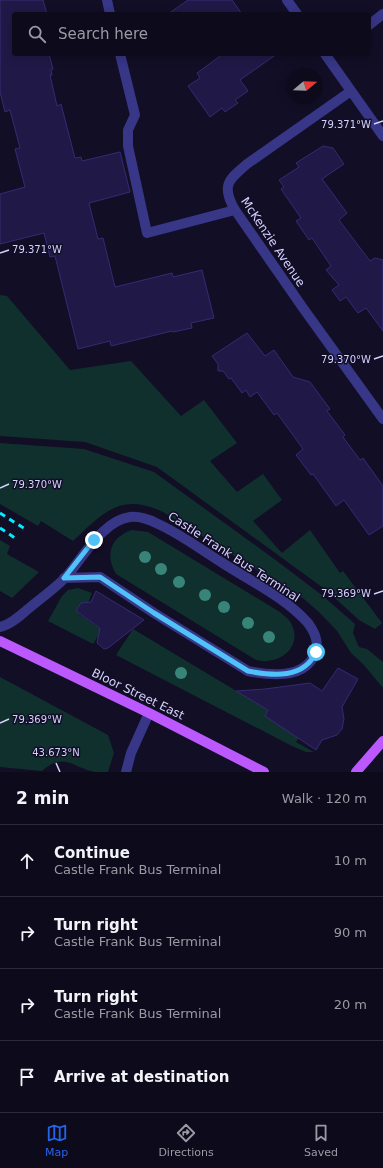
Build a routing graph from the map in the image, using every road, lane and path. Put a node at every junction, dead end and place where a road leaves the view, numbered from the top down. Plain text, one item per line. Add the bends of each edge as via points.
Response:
1 (107, 0) edge
2 (287, 0) edge
3 (110, 12) edge
4 (296, 12) edge
5 (383, 14) edge
6 (371, 23) edge
7 (120, 56) edge
8 (327, 56) edge
9 (351, 91) junction
10 (383, 136) edge
11 (235, 210) junction
12 (383, 419) edge
13 (64, 578) junction
14 (0, 627) edge
15 (0, 641) edge
16 (150, 713) junction
17 (383, 741) edge
18 (126, 772) edge
19 (264, 772) edge
20 (356, 772) edge

1 - 3 street
2 - 4 street
5 - 6 street
7 - 11 street via 135,115 128,130 128,146 148,233
8 - 9 street
9 - 10 street
9 - 11 street, McKenzie Avenue via 233,175 226,190
11 - 12 street, McKenzie Avenue
13 - 13 street, Castle Frank Bus Terminal via 100,577 248,671 266,675 296,672 307,666 316,652 317,639 313,630 286,603 168,529 141,518 118,520 94,540
13 - 14 street, Castle Frank Bus Terminal via 6,626
15 - 16 main road, Bloor Street East
16 - 18 street
16 - 19 main road, Bloor Street East
17 - 20 main road

